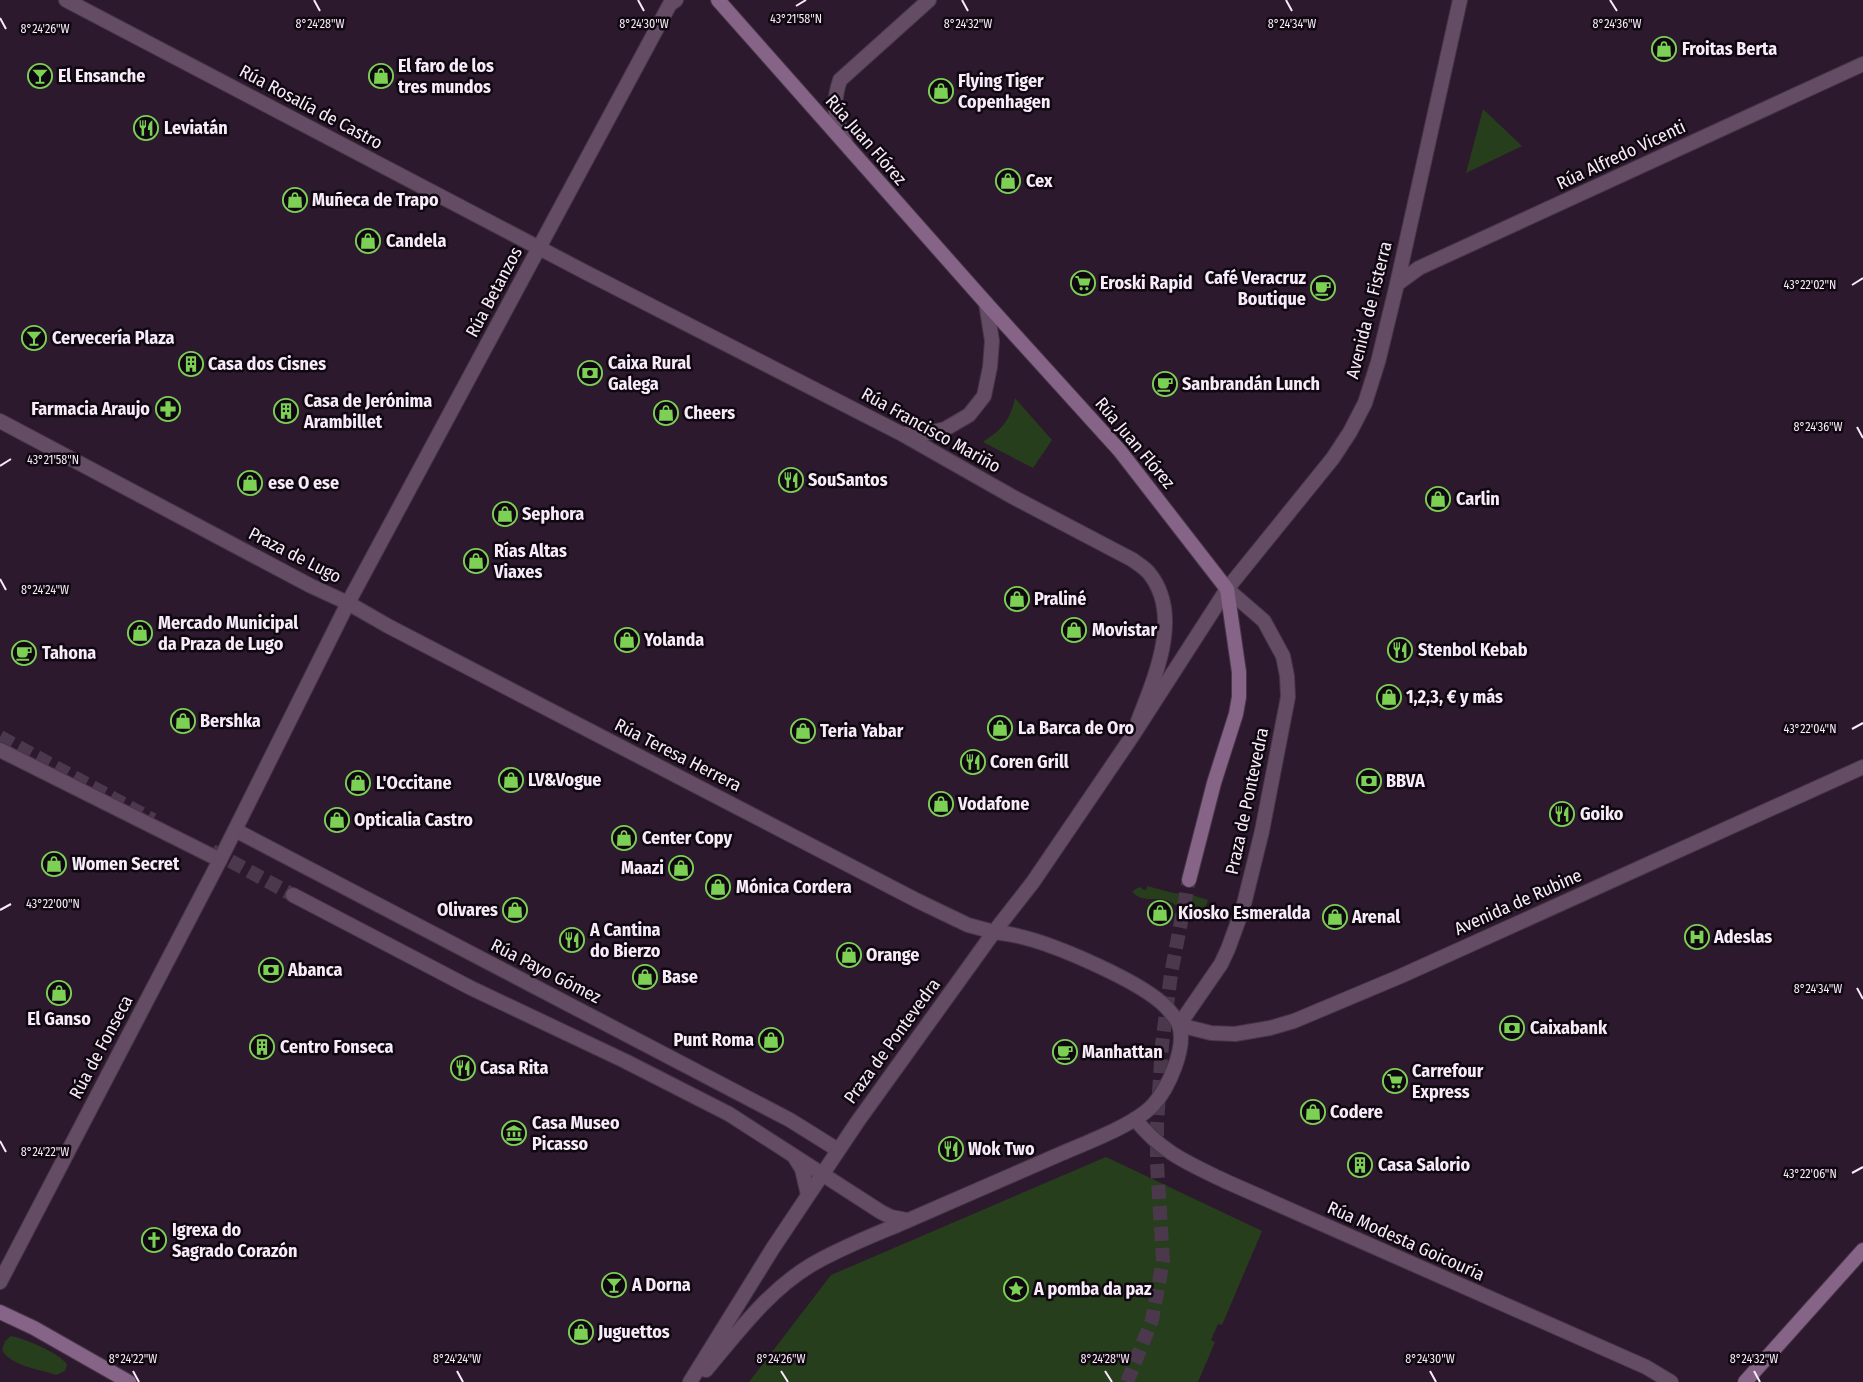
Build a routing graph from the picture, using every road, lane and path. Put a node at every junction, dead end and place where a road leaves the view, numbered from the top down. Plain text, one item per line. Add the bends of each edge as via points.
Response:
1 (66, 0) edge
2 (676, 0) edge
3 (929, 0) edge
4 (1460, 0) edge
5 (717, 1) edge
6 (1863, 64) edge
7 (847, 147) junction
8 (539, 248) junction
9 (1397, 284) junction
10 (986, 303) junction
11 (0, 421) edge
12 (902, 434) junction
13 (1227, 589) junction
14 (348, 603) junction
15 (1133, 735) junction
16 (0, 750) edge
17 (1863, 767) edge
18 (235, 830) junction
19 (220, 860) junction
20 (1189, 880) tunnel mouth
21 (293, 895) tunnel mouth
22 (994, 932) junction
23 (1179, 1025) junction
24 (1135, 1119) junction
25 (838, 1150) junction
26 (793, 1156) junction
27 (822, 1174) junction
28 (808, 1195) junction
29 (907, 1220) junction
30 (1863, 1250) edge
31 (0, 1282) edge
32 (0, 1312) edge
33 (129, 1382) edge
34 (690, 1382) edge
35 (696, 1382) edge
36 (1671, 1382) edge
37 (1745, 1382) edge

1 - 8 street, Rúa Rosalía de Castro
2 - 8 street, Rúa Betanzos via 670,4
3 - 7 street via 840,80 835,95 836,118
4 - 9 street, Avenida de Fisterra
5 - 7 main road, Rúa Juan Flórez
6 - 9 street, Rúa Alfredo Vicenti via 1426,265
7 - 10 main road, Rúa Juan Flórez
8 - 12 street, Rúa Francisco Mariño
8 - 14 street, Rúa Betanzos
9 - 13 street, Avenida de Fisterra via 1378,362 1350,432 1333,458
10 - 12 street via 992,342 984,396 969,415 945,430
10 - 13 main road, Rúa Juan Flórez via 1120,451
11 - 14 street, Praza de Lugo
12 - 15 street, Rúa Francisco Mariño via 1148,571 1162,594 1165,618 1156,674
13 - 15 street, Praza de Pontevedra
13 - 20 main road, Praza de Pontevedra via 1239,672 1239,697
13 - 23 street, Praza de Pontevedra via 1264,621 1283,656 1288,697 1262,831 1243,908 1221,964
14 - 18 street, Praza de Lugo
14 - 22 street, Rúa Teresa Herrera via 938,911 968,925
15 - 22 street, Praza de Pontevedra via 1033,882
16 - 19 street
17 - 23 street, Avenida de Rubine via 1294,1021 1235,1034 1211,1033
18 - 19 street, Rúa de Fonseca
18 - 25 street, Rúa Payo Gómez via 790,1120
19 - 31 street, Rúa de Fonseca
21 - 26 street via 471,988 729,1114
22 - 23 street via 1044,943 1123,978 1163,1004
22 - 25 street, Praza de Pontevedra
23 - 24 street via 1178,1055 1172,1076 1153,1106
24 - 29 street
24 - 36 street, Rúa Modesta Goicouría via 1153,1140 1175,1156 1225,1182 1646,1367
25 - 27 street, Praza de Pontevedra
26 - 27 street
26 - 28 street via 802,1169
27 - 28 street, Praza de Pontevedra
27 - 29 street via 881,1212
28 - 34 street, Praza de Pontevedra
29 - 35 street via 833,1253 790,1280 754,1313
30 - 37 main road
32 - 33 main road

